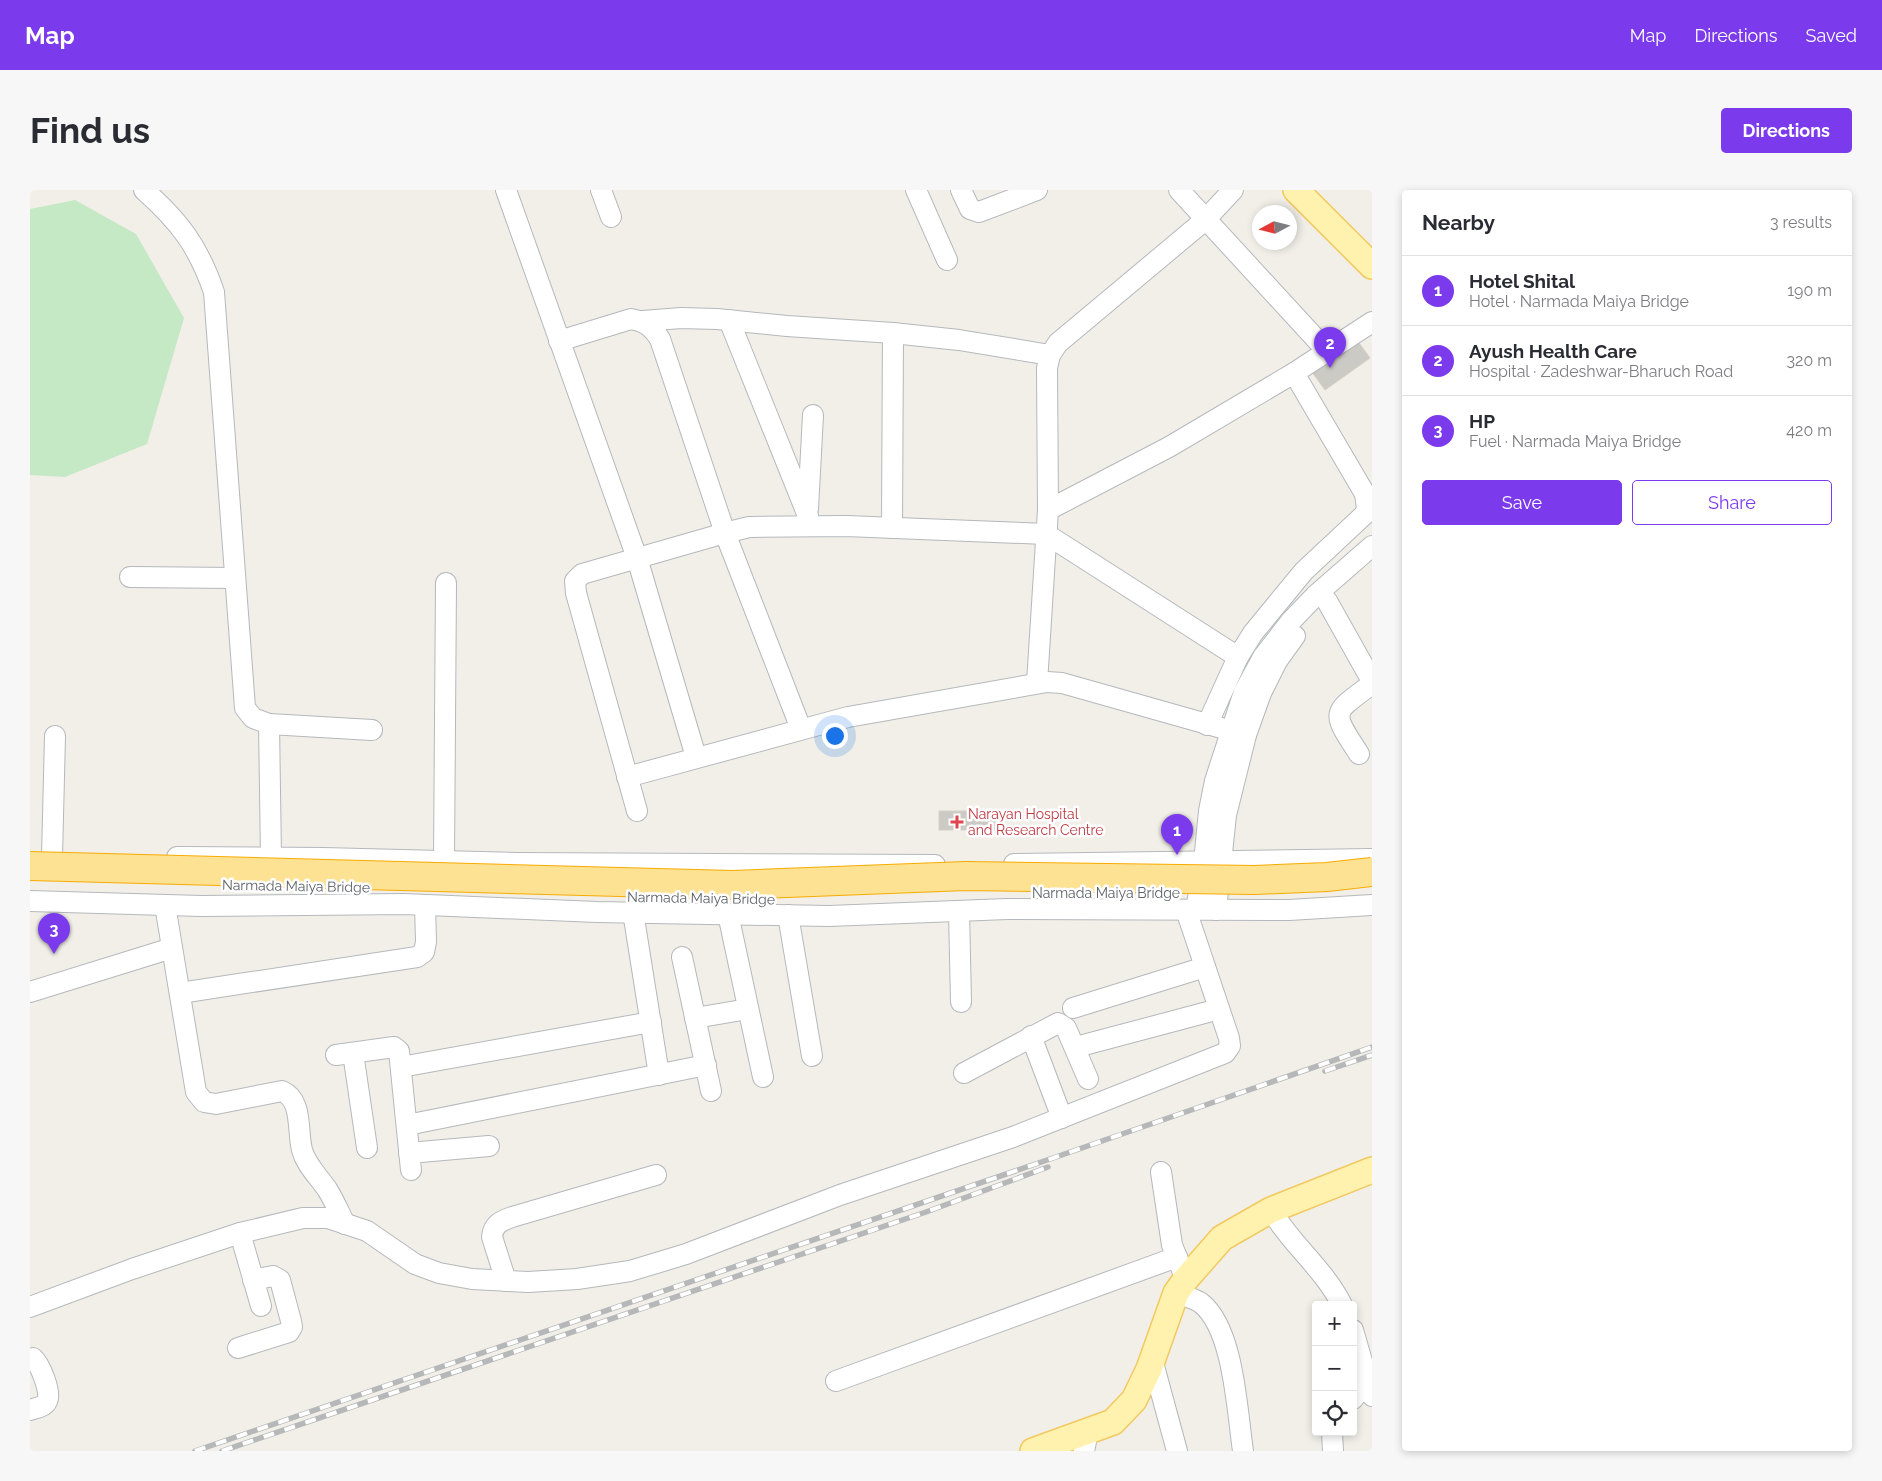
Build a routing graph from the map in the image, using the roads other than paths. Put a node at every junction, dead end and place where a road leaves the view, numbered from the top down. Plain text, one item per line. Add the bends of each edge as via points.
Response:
1 (144, 190) edge
2 (506, 190) edge
3 (601, 190) edge
4 (916, 190) edge
5 (960, 190) edge
6 (1037, 190) edge
7 (1178, 190) edge
8 (1233, 190) edge
9 (1296, 190) edge
10 (1319, 190) edge
11 (611, 217) dead end
12 (1205, 220) junction
13 (1372, 243) edge
14 (947, 260) dead end
15 (1372, 266) edge
16 (729, 320) junction
17 (643, 321) junction
18 (1372, 322) edge
19 (893, 333) junction
20 (560, 341) junction
21 (1327, 351) junction
22 (1050, 355) junction
23 (1294, 373) junction
24 (813, 415) dead end
25 (1048, 510) junction
26 (808, 521) junction
27 (892, 528) junction
28 (725, 532) junction
29 (1046, 534) junction
30 (1372, 546) edge
31 (637, 558) junction
32 (1372, 562) edge
33 (130, 577) dead end
34 (235, 578) junction
35 (446, 583) dead end
36 (1327, 601) junction
37 (1238, 657) junction
38 (1037, 683) junction
39 (1372, 683) edge
40 (269, 724) junction
41 (1207, 725) junction
42 (801, 729) junction
43 (372, 730) dead end
44 (1238, 733) junction
45 (55, 736) dead end
46 (1359, 754) dead end
47 (696, 757) junction
48 (627, 777) junction
49 (637, 811) dead end
50 (30, 857) edge
51 (271, 857) junction
52 (1372, 859) edge
53 (41, 861) edge
54 (444, 861) junction
55 (1213, 862) junction
56 (1372, 872) edge
57 (30, 881) edge
58 (1372, 887) edge
59 (30, 901) edge
60 (165, 905) junction
61 (425, 905) junction
62 (1372, 905) edge
63 (1191, 910) junction
64 (1216, 910) junction
65 (959, 911) junction
66 (633, 912) junction
67 (728, 914) junction
68 (788, 915) junction
69 (172, 948) junction
70 (682, 957) dead end
71 (1204, 967) junction
72 (30, 992) edge
73 (180, 993) junction
74 (962, 1002) dead end
75 (1073, 1008) dead end
76 (748, 1009) junction
77 (1219, 1009) junction
78 (696, 1018) junction
79 (650, 1022) junction
80 (1031, 1036) junction
81 (1076, 1047) junction
82 (812, 1056) dead end
83 (706, 1065) junction
84 (401, 1067) junction
85 (964, 1073) dead end
86 (659, 1075) junction
87 (763, 1077) dead end
88 (1088, 1079) dead end
89 (712, 1091) dead end
90 (1062, 1118) junction
91 (407, 1125) junction
92 (489, 1146) dead end
93 (367, 1148) dead end
94 (1372, 1170) edge
95 (1161, 1172) dead end
96 (656, 1174) dead end
97 (1271, 1210) junction
98 (346, 1224) junction
99 (240, 1233) junction
100 (1180, 1276) junction
101 (253, 1280) junction
102 (506, 1281) junction
103 (1340, 1301) edge
104 (261, 1306) dead end
105 (30, 1307) edge
106 (1357, 1342) edge
107 (238, 1348) dead end
108 (30, 1359) edge
109 (1152, 1359) junction
110 (1369, 1379) edge
111 (836, 1381) dead end
112 (1357, 1394) edge
113 (30, 1410) edge
114 (1332, 1436) edge
115 (1086, 1442) edge
116 (1037, 1450) edge
117 (1177, 1451) edge
118 (1243, 1451) edge
119 (1333, 1451) edge

1 - 34 street via 186,232 206,268 214,292
2 - 20 street
3 - 11 street
4 - 14 street
5 - 6 street via 970,209 979,212
7 - 12 street
8 - 12 street
9 - 15 main road
10 - 13 main road
12 - 21 street
12 - 22 street via 1058,343
16 - 17 street via 681,318
16 - 19 street
16 - 26 street
17 - 20 street via 631,319
17 - 28 street via 660,339
18 - 21 street
19 - 22 street
19 - 27 street
20 - 31 street
21 - 23 street
22 - 25 street via 1047,368
23 - 25 street via 1169,447
23 - 37 street via 1365,494 1367,509 1304,571 1252,633
24 - 26 street
25 - 29 street
26 - 27 street
26 - 28 street
27 - 29 street
28 - 31 street
28 - 42 street
29 - 37 street
29 - 38 street
30 - 44 street via 1317,594 1263,656 1244,692
31 - 47 street
31 - 48 street via 582,574 575,581
32 - 36 street
33 - 34 street
34 - 40 street via 245,708 254,718
35 - 54 street
36 - 39 street
36 - 44 street via 1277,661
37 - 41 street
38 - 41 street via 1062,683
38 - 42 street via 848,717
39 - 46 street via 1342,706 1339,712 1340,724
40 - 43 street
40 - 51 street
41 - 44 street
42 - 47 street
44 - 55 street via 1226,815
45 - 53 street
47 - 48 street
48 - 49 street
50 - 53 street
51 - 53 street
51 - 54 street
52 - 55 street
53 - 56 highway, bridge via 732,885 966,876 1255,880
54 - 55 street via 924,865
55 - 63 street
55 - 64 street
57 - 58 highway, Narmada Maiya Bridge via 332,886 704,901 1078,892 1291,894
59 - 60 street
60 - 61 street
60 - 69 street
61 - 66 street
61 - 73 street via 426,942 424,952 417,957
62 - 64 street
63 - 64 street
63 - 65 street
63 - 71 street
65 - 68 street
65 - 74 street
66 - 67 street
66 - 79 street
67 - 68 street
67 - 76 street
68 - 82 street
69 - 72 street
69 - 73 street
70 - 78 street
71 - 75 street
71 - 77 street
73 - 98 street via 196,1092 204,1102 216,1104 282,1091 290,1094 295,1104 302,1151
76 - 78 street
76 - 87 street
77 - 81 street
77 - 90 street via 1230,1043 1225,1053
78 - 83 street
79 - 84 street
79 - 86 street
80 - 81 street via 1058,1023 1066,1028
80 - 85 street
80 - 90 street
81 - 88 street
83 - 86 street
83 - 89 street
84 - 91 street
84 - 93 street via 399,1052 394,1047 344,1054
86 - 91 street
90 - 102 street via 840,1195 686,1254 630,1271 576,1280
91 - 92 street via 410,1162
94 - 97 main road
95 - 100 street via 1168,1225
96 - 102 street via 512,1217 496,1225 492,1238
97 - 100 main road via 1222,1238
97 - 103 street via 1332,1286
98 - 99 street via 328,1218 303,1218
98 - 102 street via 367,1231 402,1256 438,1273
99 - 101 street
99 - 105 street
100 - 109 main road
100 - 111 street
100 - 118 street via 1217,1321 1226,1344
101 - 104 street
101 - 107 street via 273,1276 280,1280 292,1327 289,1332
106 - 110 street
108 - 113 street via 39,1362 49,1394 45,1404
109 - 115 main road via 1134,1400 1113,1422
109 - 117 street
110 - 112 street
114 - 119 street
115 - 116 main road

